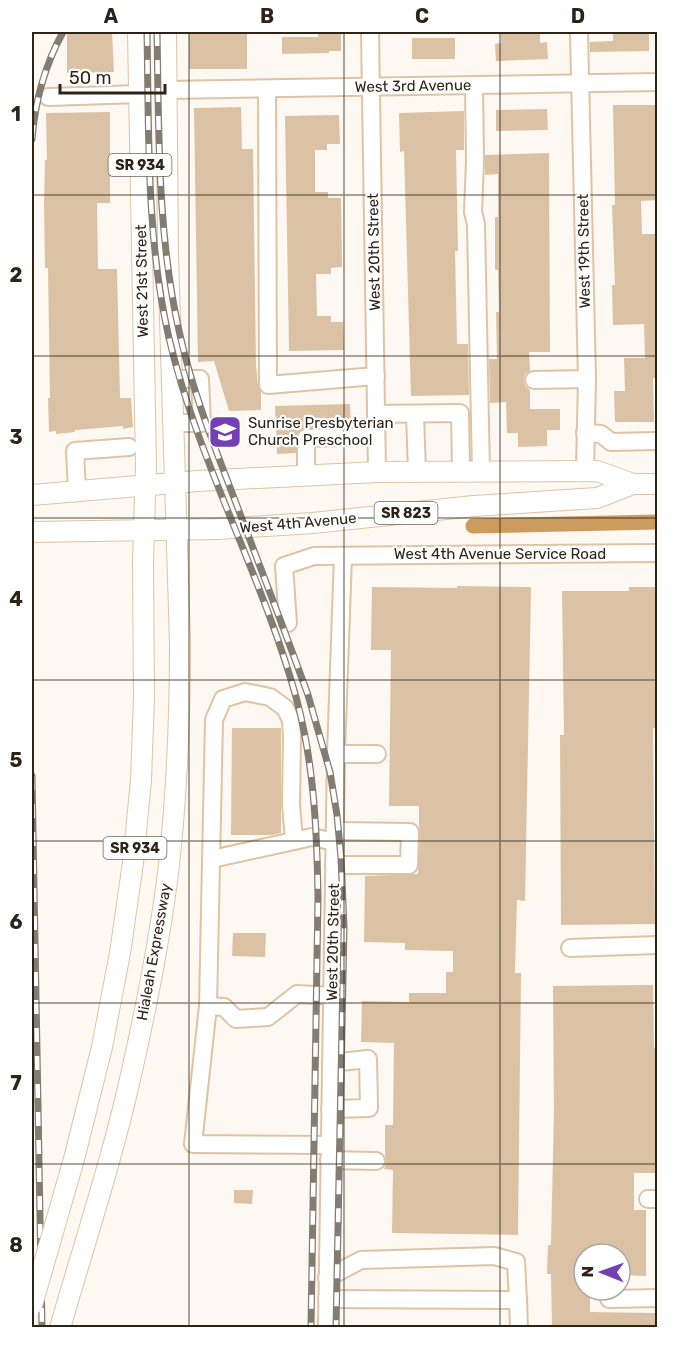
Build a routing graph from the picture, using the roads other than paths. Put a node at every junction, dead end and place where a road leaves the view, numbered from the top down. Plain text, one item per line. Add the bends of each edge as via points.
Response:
1 (138, 32) edge
2 (166, 32) edge
3 (370, 32) edge
4 (579, 32) edge
5 (657, 82) edge
6 (580, 83) junction
7 (474, 85) junction
8 (371, 87) junction
9 (267, 88) junction
10 (168, 90) junction
11 (140, 94) junction
12 (48, 97) dead end
13 (376, 376) junction
14 (171, 379) junction
15 (587, 379) junction
16 (534, 381) dead end
17 (376, 414) junction
18 (415, 414) junction
19 (172, 423) junction
20 (585, 434) junction
21 (376, 436) junction
22 (657, 441) edge
23 (129, 447) dead end
24 (585, 470) junction
25 (377, 472) junction
26 (417, 472) junction
27 (460, 472) junction
28 (481, 472) junction
29 (306, 475) junction
30 (174, 483) junction
31 (633, 484) junction
32 (657, 484) edge
33 (146, 485) junction
34 (77, 491) junction
35 (32, 495) edge
36 (177, 530) junction
37 (144, 531) junction
38 (32, 532) edge
39 (657, 553) edge
40 (343, 556) junction
41 (288, 622) dead end
42 (336, 754) junction
43 (378, 754) dead end
44 (335, 836) junction
45 (294, 841) junction
46 (212, 859) junction
47 (334, 865) junction
48 (657, 945) edge
49 (570, 948) dead end
50 (332, 996) junction
51 (208, 1006) junction
52 (331, 1063) junction
53 (330, 1109) junction
54 (330, 1153) junction
55 (376, 1161) dead end
56 (327, 1278) junction
57 (657, 1298) edge
58 (327, 1299) junction
59 (632, 1299) edge
60 (518, 1300) junction
61 (32, 1305) edge
62 (60, 1328) edge
63 (327, 1328) edge
64 (519, 1328) edge

1 - 11 main road, West 21st Street / SR 934
2 - 10 main road, West 21st Street / SR 934
3 - 8 street, West 20th Street
4 - 6 street, West 19th Street
5 - 6 street, West 3rd Avenue
6 - 7 street, West 3rd Avenue
6 - 15 street, West 19th Street
7 - 8 street, West 3rd Avenue
7 - 28 street via 473,212
8 - 9 street, West 3rd Avenue
8 - 13 street, West 20th Street
9 - 10 street, West 3rd Avenue
9 - 13 street via 268,386
10 - 14 main road, West 21st Street / SR 934
11 - 12 street
11 - 33 main road, West 21st Street / SR 934
13 - 17 street, West 20th Street
14 - 19 main road, West 21st Street / SR 934
14 - 19 street via 200,379 202,423
15 - 16 street
15 - 20 street, West 19th Street
17 - 18 street
17 - 21 street, West 20th Street
18 - 26 street
18 - 27 street via 460,414
19 - 30 main road, West 21st Street / SR 934
20 - 22 street via 601,434 610,442
20 - 24 street, West 19th Street
21 - 25 street, West 20th Street
21 - 29 street via 306,438
23 - 34 street via 75,451
24 - 28 main road, West 4th Avenue / SR 823
24 - 31 main road, West 4th Avenue / SR 823
25 - 26 main road, West 4th Avenue / SR 823
25 - 29 main road, West 4th Avenue / SR 823
26 - 27 main road, West 4th Avenue / SR 823
27 - 28 main road, West 4th Avenue / SR 823
29 - 30 main road, West 4th Avenue / SR 823
30 - 33 main road, West 4th Avenue / SR 823
30 - 36 main road, West 21st Street / SR 934
31 - 32 main road, West 4th Avenue / SR 823
31 - 36 main road, West 4th Avenue / SR 823 via 597,498 313,523
33 - 34 main road, West 4th Avenue / SR 823
33 - 37 main road, West 21st Street / SR 934
34 - 35 main road, West 4th Avenue / SR 823
36 - 37 main road, West 4th Avenue / SR 823
36 - 62 main road, Hialeah Expressway / SR 934 via 180,696 169,865 158,942 133,1068
37 - 38 main road, West 4th Avenue / SR 823
37 - 61 main road, SR 934, bridge via 144,696 134,863 102,1047
39 - 40 street, West 4th Avenue Service Road
40 - 41 street, West 4th Avenue Service Road via 314,556 284,566
40 - 42 street, West 20th Street
42 - 43 street
42 - 44 street, West 20th Street
44 - 45 street
44 - 47 street, West 20th Street
44 - 47 street via 410,832 410,843 409,865
45 - 46 street
45 - 46 street via 291,720 285,708 270,697 245,692 223,699 214,720
46 - 51 street
47 - 50 street, West 20th Street
48 - 49 street
50 - 51 street via 297,994 268,1017 236,1019 224,1007
50 - 52 street, West 20th Street
51 - 54 street via 193,1144
52 - 53 street, West 20th Street
52 - 53 street via 368,1059 369,1108
53 - 54 street, West 20th Street
54 - 55 street
54 - 56 street, West 20th Street
56 - 58 street, West 20th Street
56 - 60 street via 362,1260 494,1256 516,1262
57 - 59 street
58 - 60 street
58 - 63 street, West 20th Street
60 - 64 street

